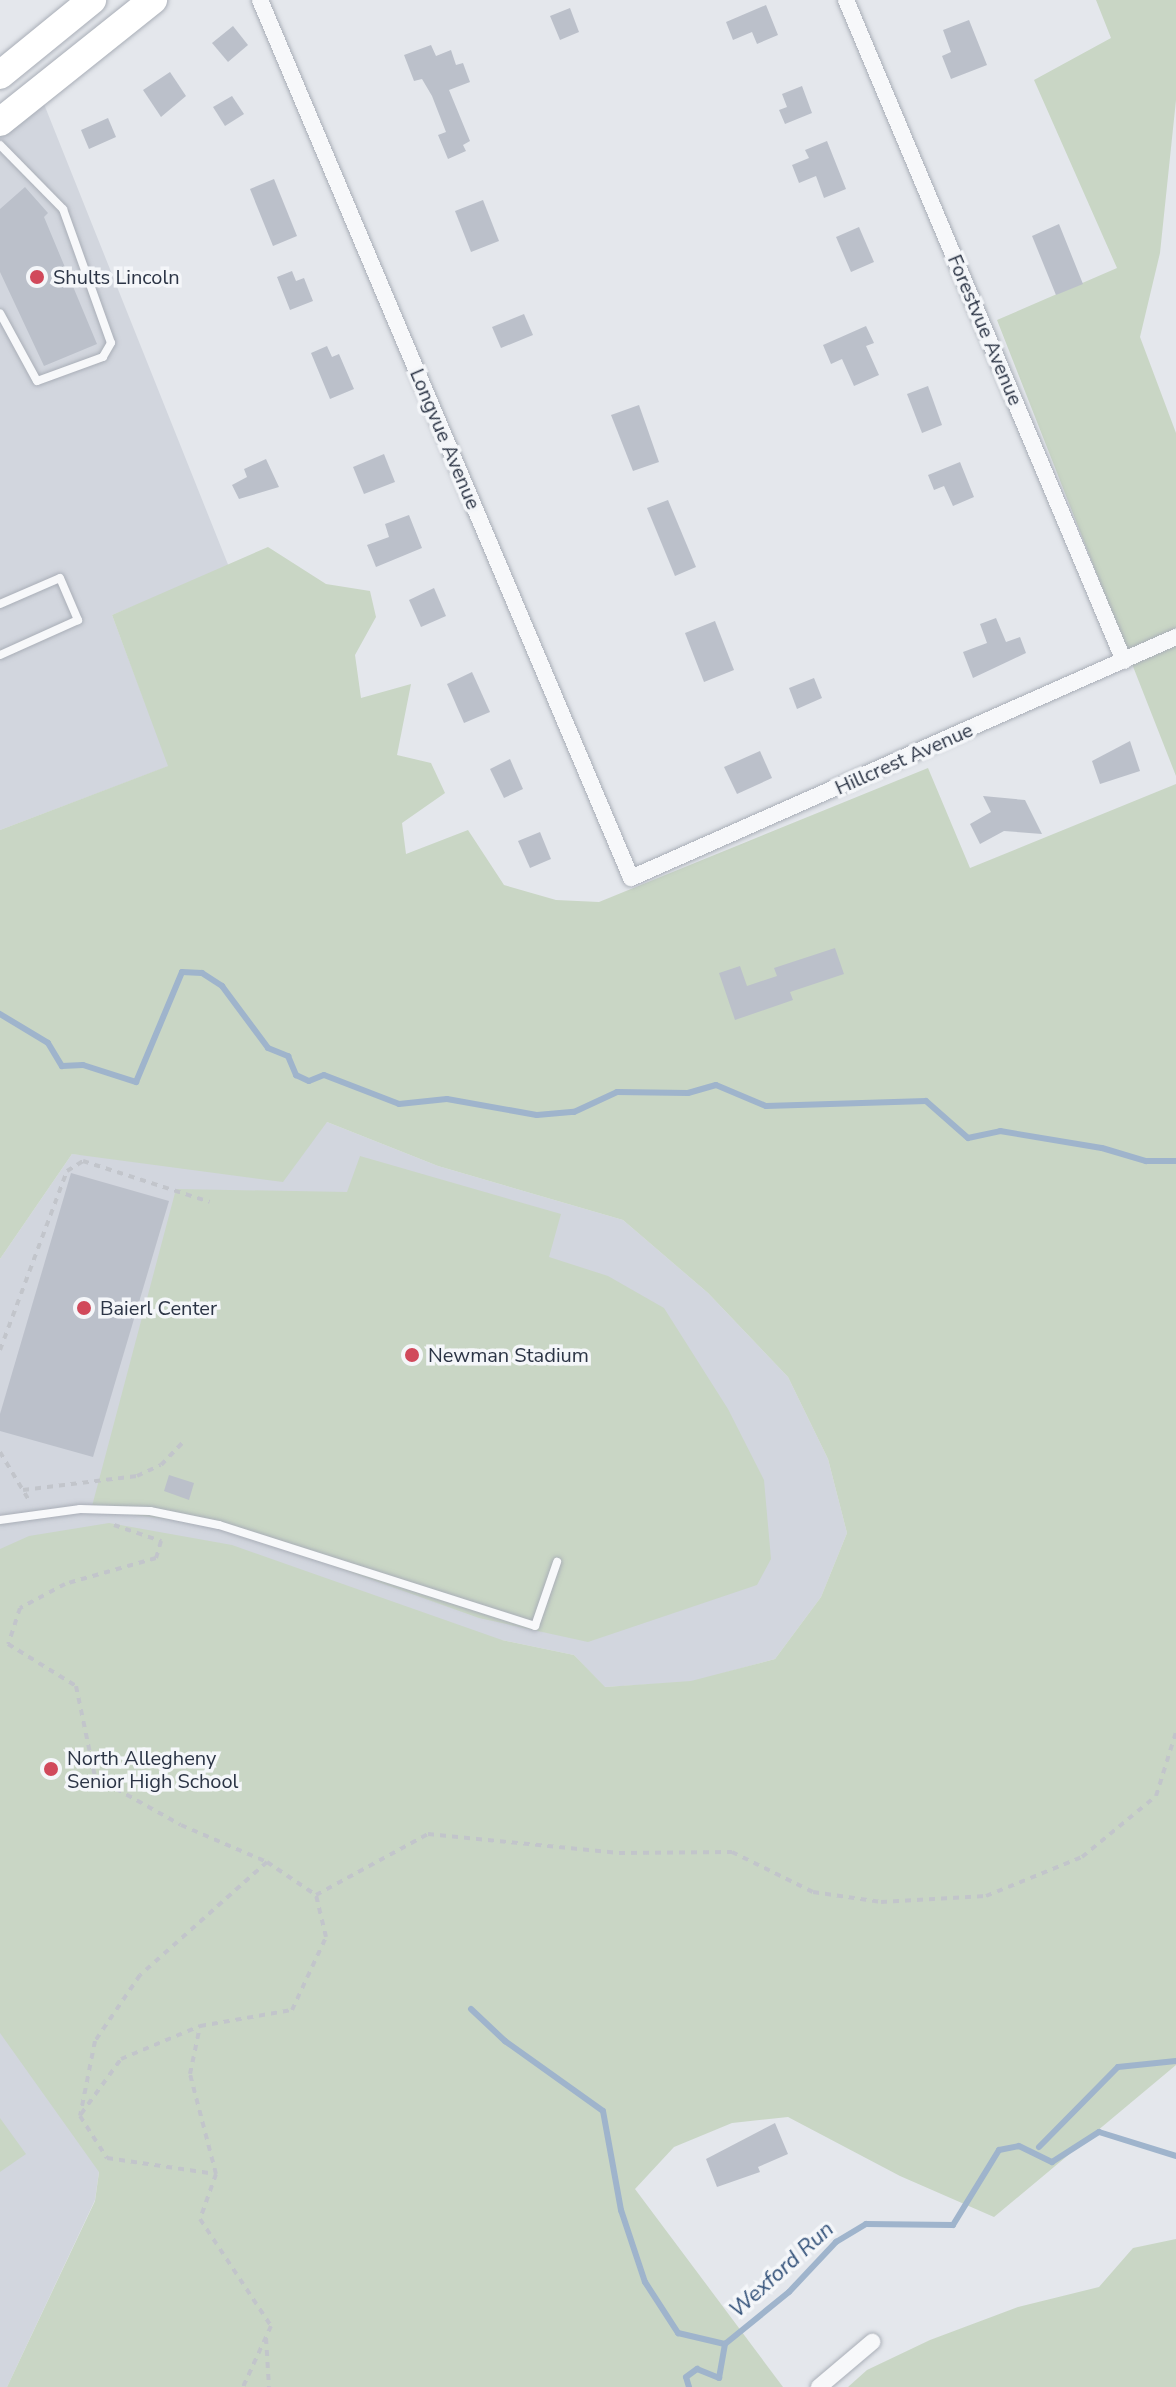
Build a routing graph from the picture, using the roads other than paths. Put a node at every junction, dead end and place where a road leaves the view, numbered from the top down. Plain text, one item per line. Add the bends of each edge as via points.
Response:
1 (153, 0) edge
2 (260, 0) edge
3 (846, 0) edge
4 (82, 3) edge
5 (0, 75) edge
6 (0, 122) edge
7 (0, 145) edge
8 (0, 313) edge
9 (0, 604) edge
10 (1176, 637) edge
11 (0, 655) edge
12 (1124, 661) junction
13 (631, 878) joint
14 (0, 1520) edge
15 (557, 1562) dead end
16 (872, 2342) dead end
17 (819, 2387) edge

1 - 6 highway
2 - 13 street, Longvue Avenue
3 - 12 street, Forestvue Avenue
4 - 5 highway
7 - 8 lane via 63,209 111,343 103,357 37,381
9 - 11 lane via 60,578 78,620
10 - 12 street, Hillcrest Avenue
12 - 13 street, Hillcrest Avenue
14 - 15 lane via 36,1513 150,1511 219,1525 535,1626
16 - 17 street

